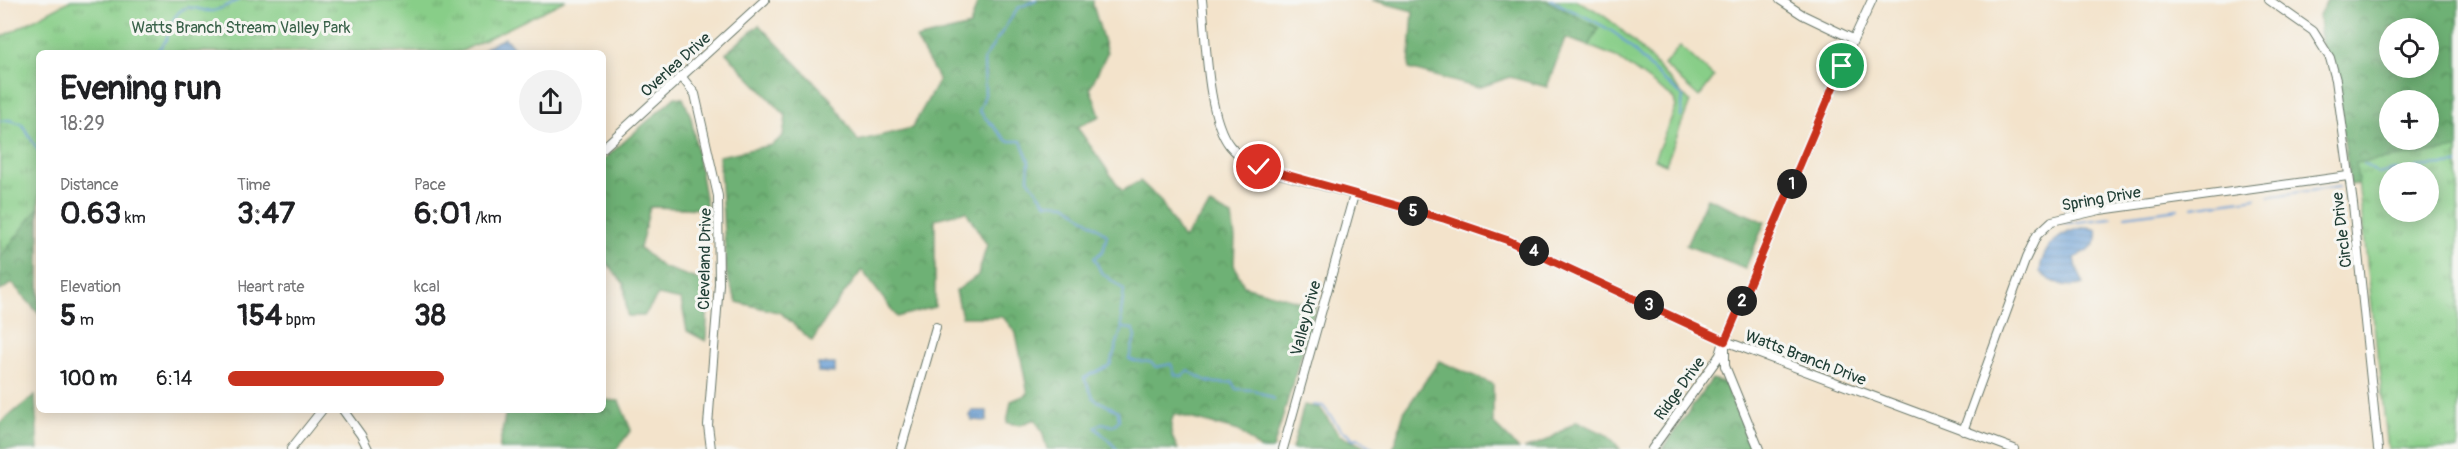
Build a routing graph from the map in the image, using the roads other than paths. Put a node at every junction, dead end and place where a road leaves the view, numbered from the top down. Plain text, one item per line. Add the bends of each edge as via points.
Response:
1 (765, 0) edge
2 (1202, 0) edge
3 (1780, 0) edge
4 (1872, 0) edge
5 (2269, 0) edge
6 (1853, 39) junction
7 (681, 76) junction
8 (606, 145) edge
9 (2348, 176) junction
10 (1354, 195) junction
11 (936, 327) dead end
12 (1725, 341) junction
13 (320, 413) edge
14 (345, 413) edge
15 (1963, 431) junction
16 (291, 449) edge
17 (368, 449) edge
18 (711, 449) edge
19 (901, 449) edge
20 (1283, 449) edge
21 (1652, 449) edge
22 (1759, 449) edge
23 (2014, 449) edge
24 (2378, 449) edge

1 - 7 street, Overlea Drive
2 - 10 street, Watts Branch Drive via 1218,124 1230,146 1259,167
3 - 6 street
4 - 6 street
5 - 9 street, Circle Drive via 2313,32 2330,58
6 - 12 street
7 - 8 street, Overlea Drive
7 - 18 street, Cleveland Drive via 695,94 718,196 719,284 708,425
9 - 15 street, Spring Drive via 2100,210 2052,221 2037,235 2026,258
9 - 24 street, Circle Drive
10 - 12 street, Watts Branch Drive via 1507,240
10 - 20 street, Valley Drive
11 - 19 street
12 - 15 street, Watts Branch Drive
12 - 21 street, Ridge Drive via 1720,355
12 - 22 street via 1725,366
13 - 16 street
14 - 17 street
15 - 23 street, Watts Branch Drive

